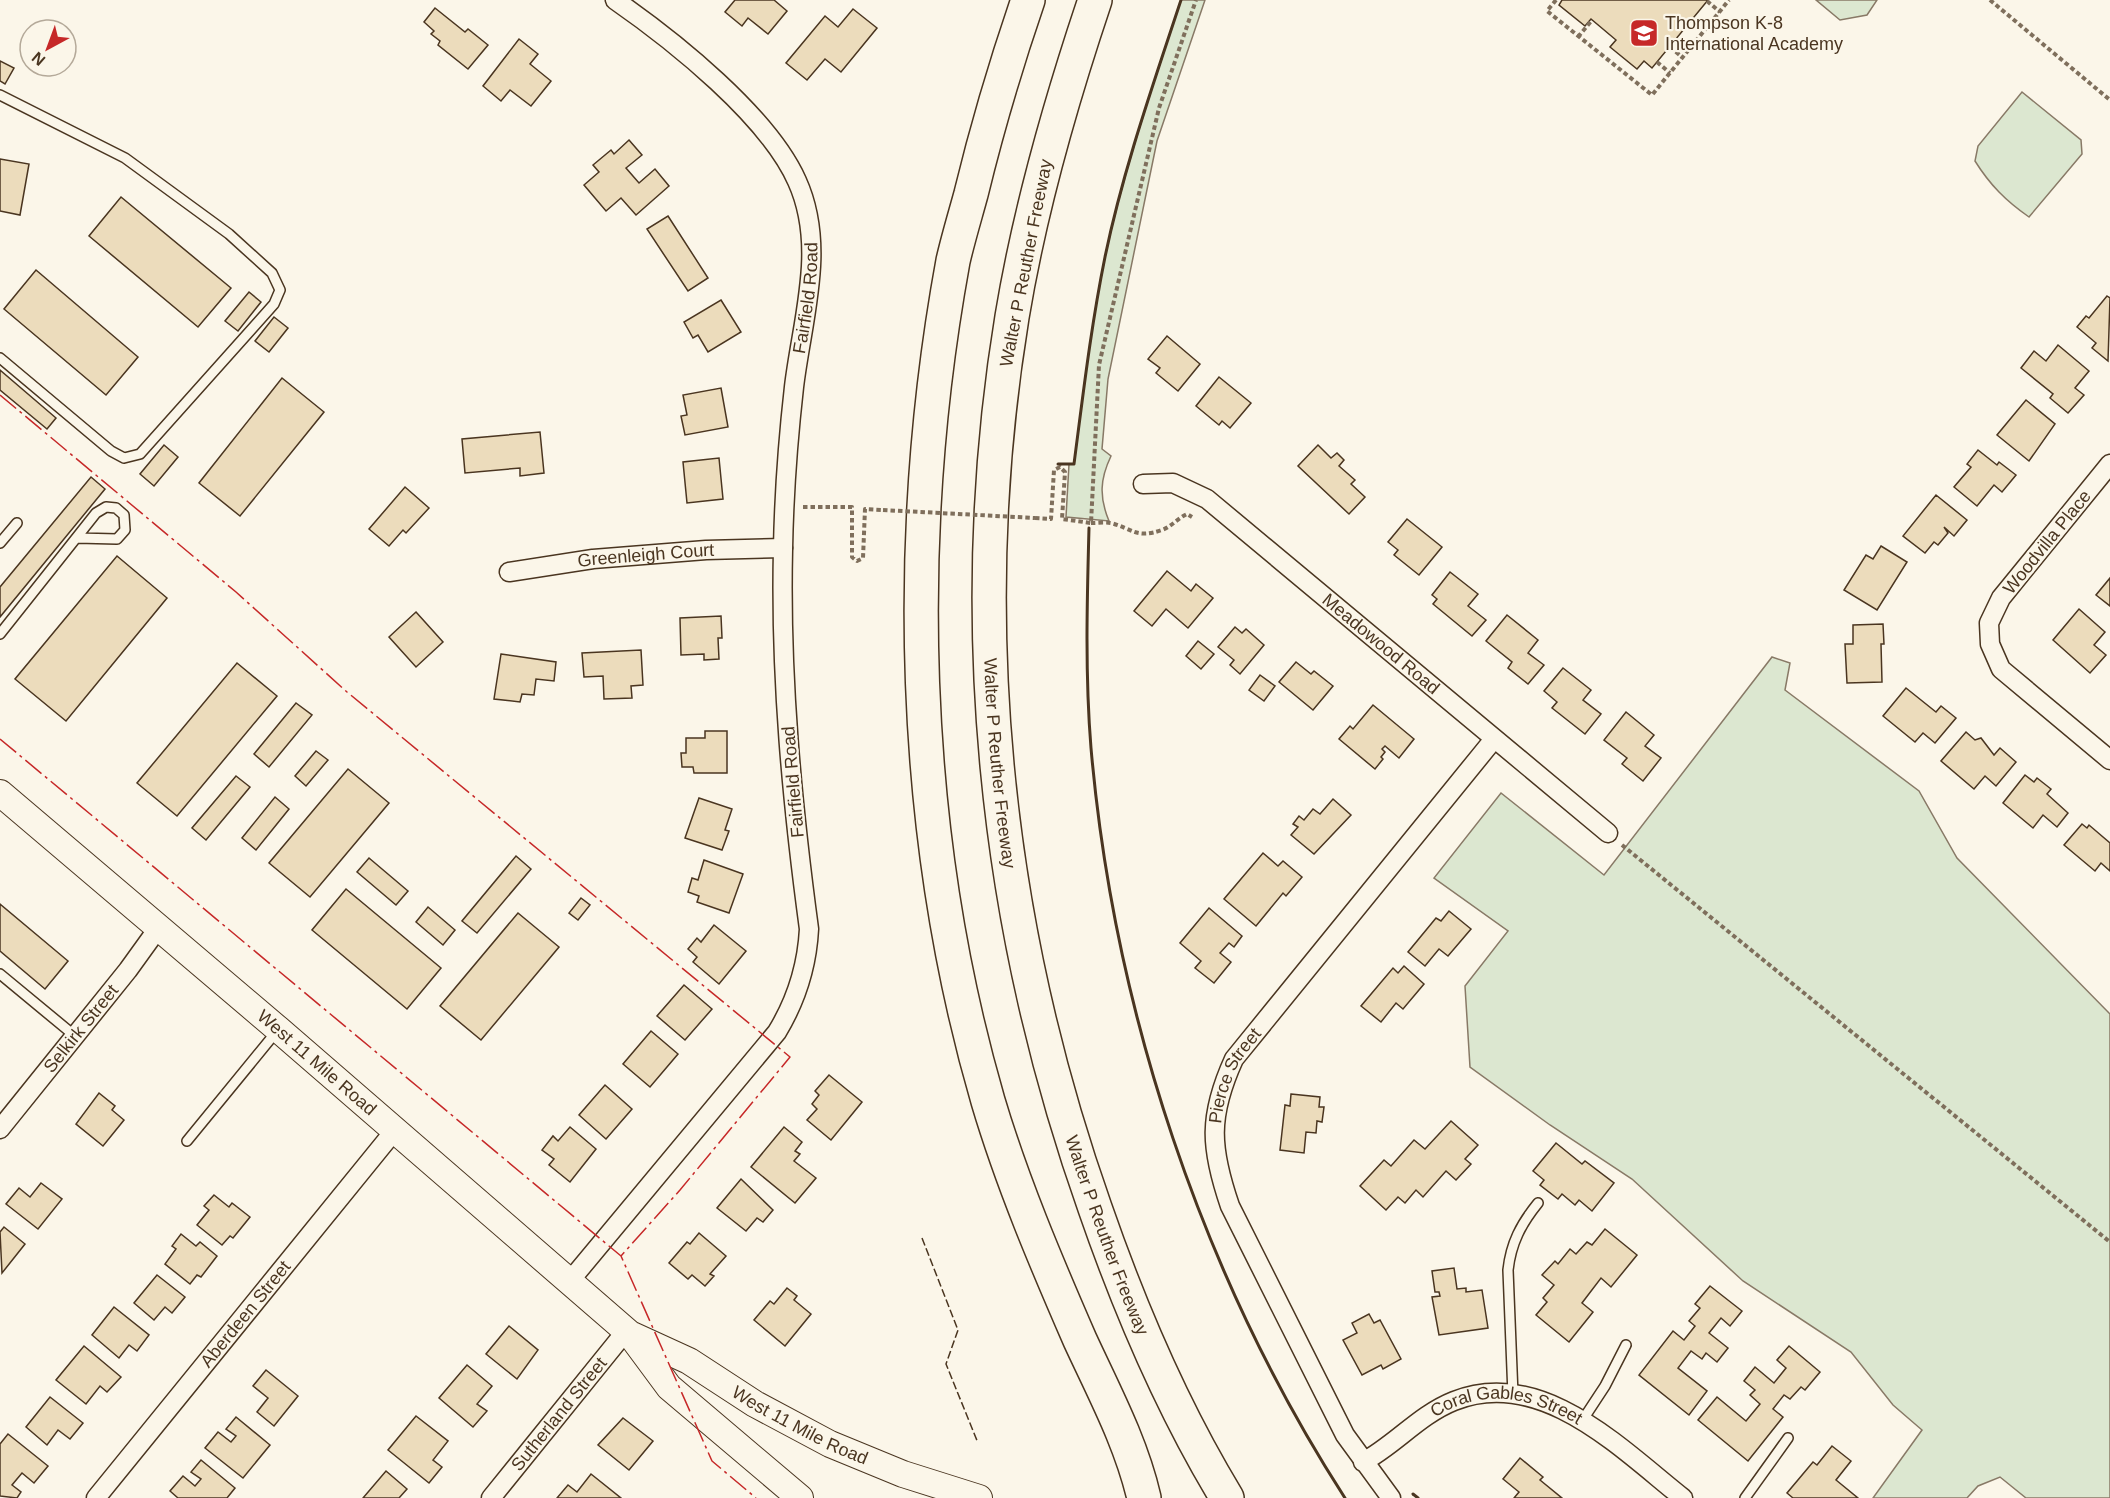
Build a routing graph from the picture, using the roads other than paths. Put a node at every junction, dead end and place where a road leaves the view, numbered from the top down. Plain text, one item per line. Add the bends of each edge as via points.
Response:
1 (615, 0) edge
2 (1028, 0) edge
3 (1095, 0) edge
4 (0, 95) edge
5 (0, 358) edge
6 (2110, 464) edge
7 (1143, 484) dead end
8 (17, 523) dead end
9 (77, 538) junction
10 (0, 543) edge
11 (783, 548) junction
12 (509, 572) dead end
13 (0, 634) edge
14 (1494, 739) junction
15 (2110, 760) edge
16 (0, 793) edge
17 (1608, 833) road end
18 (159, 927) junction
19 (0, 974) edge
20 (278, 1029) junction
21 (75, 1036) junction
22 (0, 1129) edge
23 (395, 1130) junction
24 (187, 1141) dead end
25 (1538, 1203) dead end
26 (569, 1282) junction
27 (628, 1333) junction
28 (1626, 1345) dead end
29 (1513, 1395) junction
30 (1582, 1421) junction
31 (1788, 1438) dead end
32 (740, 1448) junction
33 (1363, 1462) junction
34 (898, 1472) junction
35 (96, 1498) edge
36 (491, 1498) edge
37 (800, 1498) edge
38 (818, 1498) edge
39 (902, 1498) edge
40 (980, 1498) edge
41 (1144, 1498) edge
42 (1227, 1498) edge
43 (1391, 1498) edge
44 (1683, 1498) edge
45 (1745, 1498) edge

1 - 11 street, Fairfield Road via 693,62 776,144 804,201 812,270 791,418
2 - 41 highway via 990,116 954,258 940,344 924,506 925,724 940,876 969,1027 988,1101 1053,1279 1134,1458
3 - 42 highway, Walter P Reuther Freeway via 1049,147 1021,268 1005,367 990,533 996,763 1028,977 1078,1161 1153,1362
4 - 5 lane via 125,158 229,234 272,273 280,290 274,304 140,454 124,458
6 - 15 street, Woodvilla Place via 2001,598 1989,623 1990,644 2001,669
7 - 14 street, Meadowood Road via 1173,483 1207,499
8 - 10 lane
9 - 9 lane via 96,513 106,507 116,508 124,515 125,530 117,539
9 - 13 lane
11 - 12 street, Greenleigh Court via 593,559
11 - 26 street, Fairfield Road via 788,743 809,929 799,988 782,1025 758,1057
14 - 17 street, Meadowood Road
14 - 33 street, Pierce Street via 1234,1059 1216,1107 1218,1170 1230,1206 1345,1436
16 - 18 main road, West 11 Mile Road
18 - 20 main road, West 11 Mile Road
18 - 21 street, Selkirk Street
19 - 21 lane
20 - 23 main road, West 11 Mile Road
20 - 24 lane
21 - 22 street, Selkirk Street
23 - 26 main road, West 11 Mile Road
23 - 35 street, Aberdeen Street
25 - 29 lane via 1524,1221 1510,1253
26 - 27 main road, West 11 Mile Road
27 - 32 main road, West 11 Mile Road via 669,1387
27 - 34 main road, West 11 Mile Road via 689,1362 795,1427
27 - 36 street, Sutherland Street
28 - 30 lane
29 - 30 street, Coral Gables Street via 1556,1407
29 - 33 street, Coral Gables Street via 1488,1394 1455,1400 1414,1424 1383,1452
30 - 44 street, Coral Gables Street
31 - 45 lane
32 - 37 main road, West 11 Mile Road
32 - 38 main road
33 - 43 street
34 - 39 main road
34 - 40 main road, West 11 Mile Road

